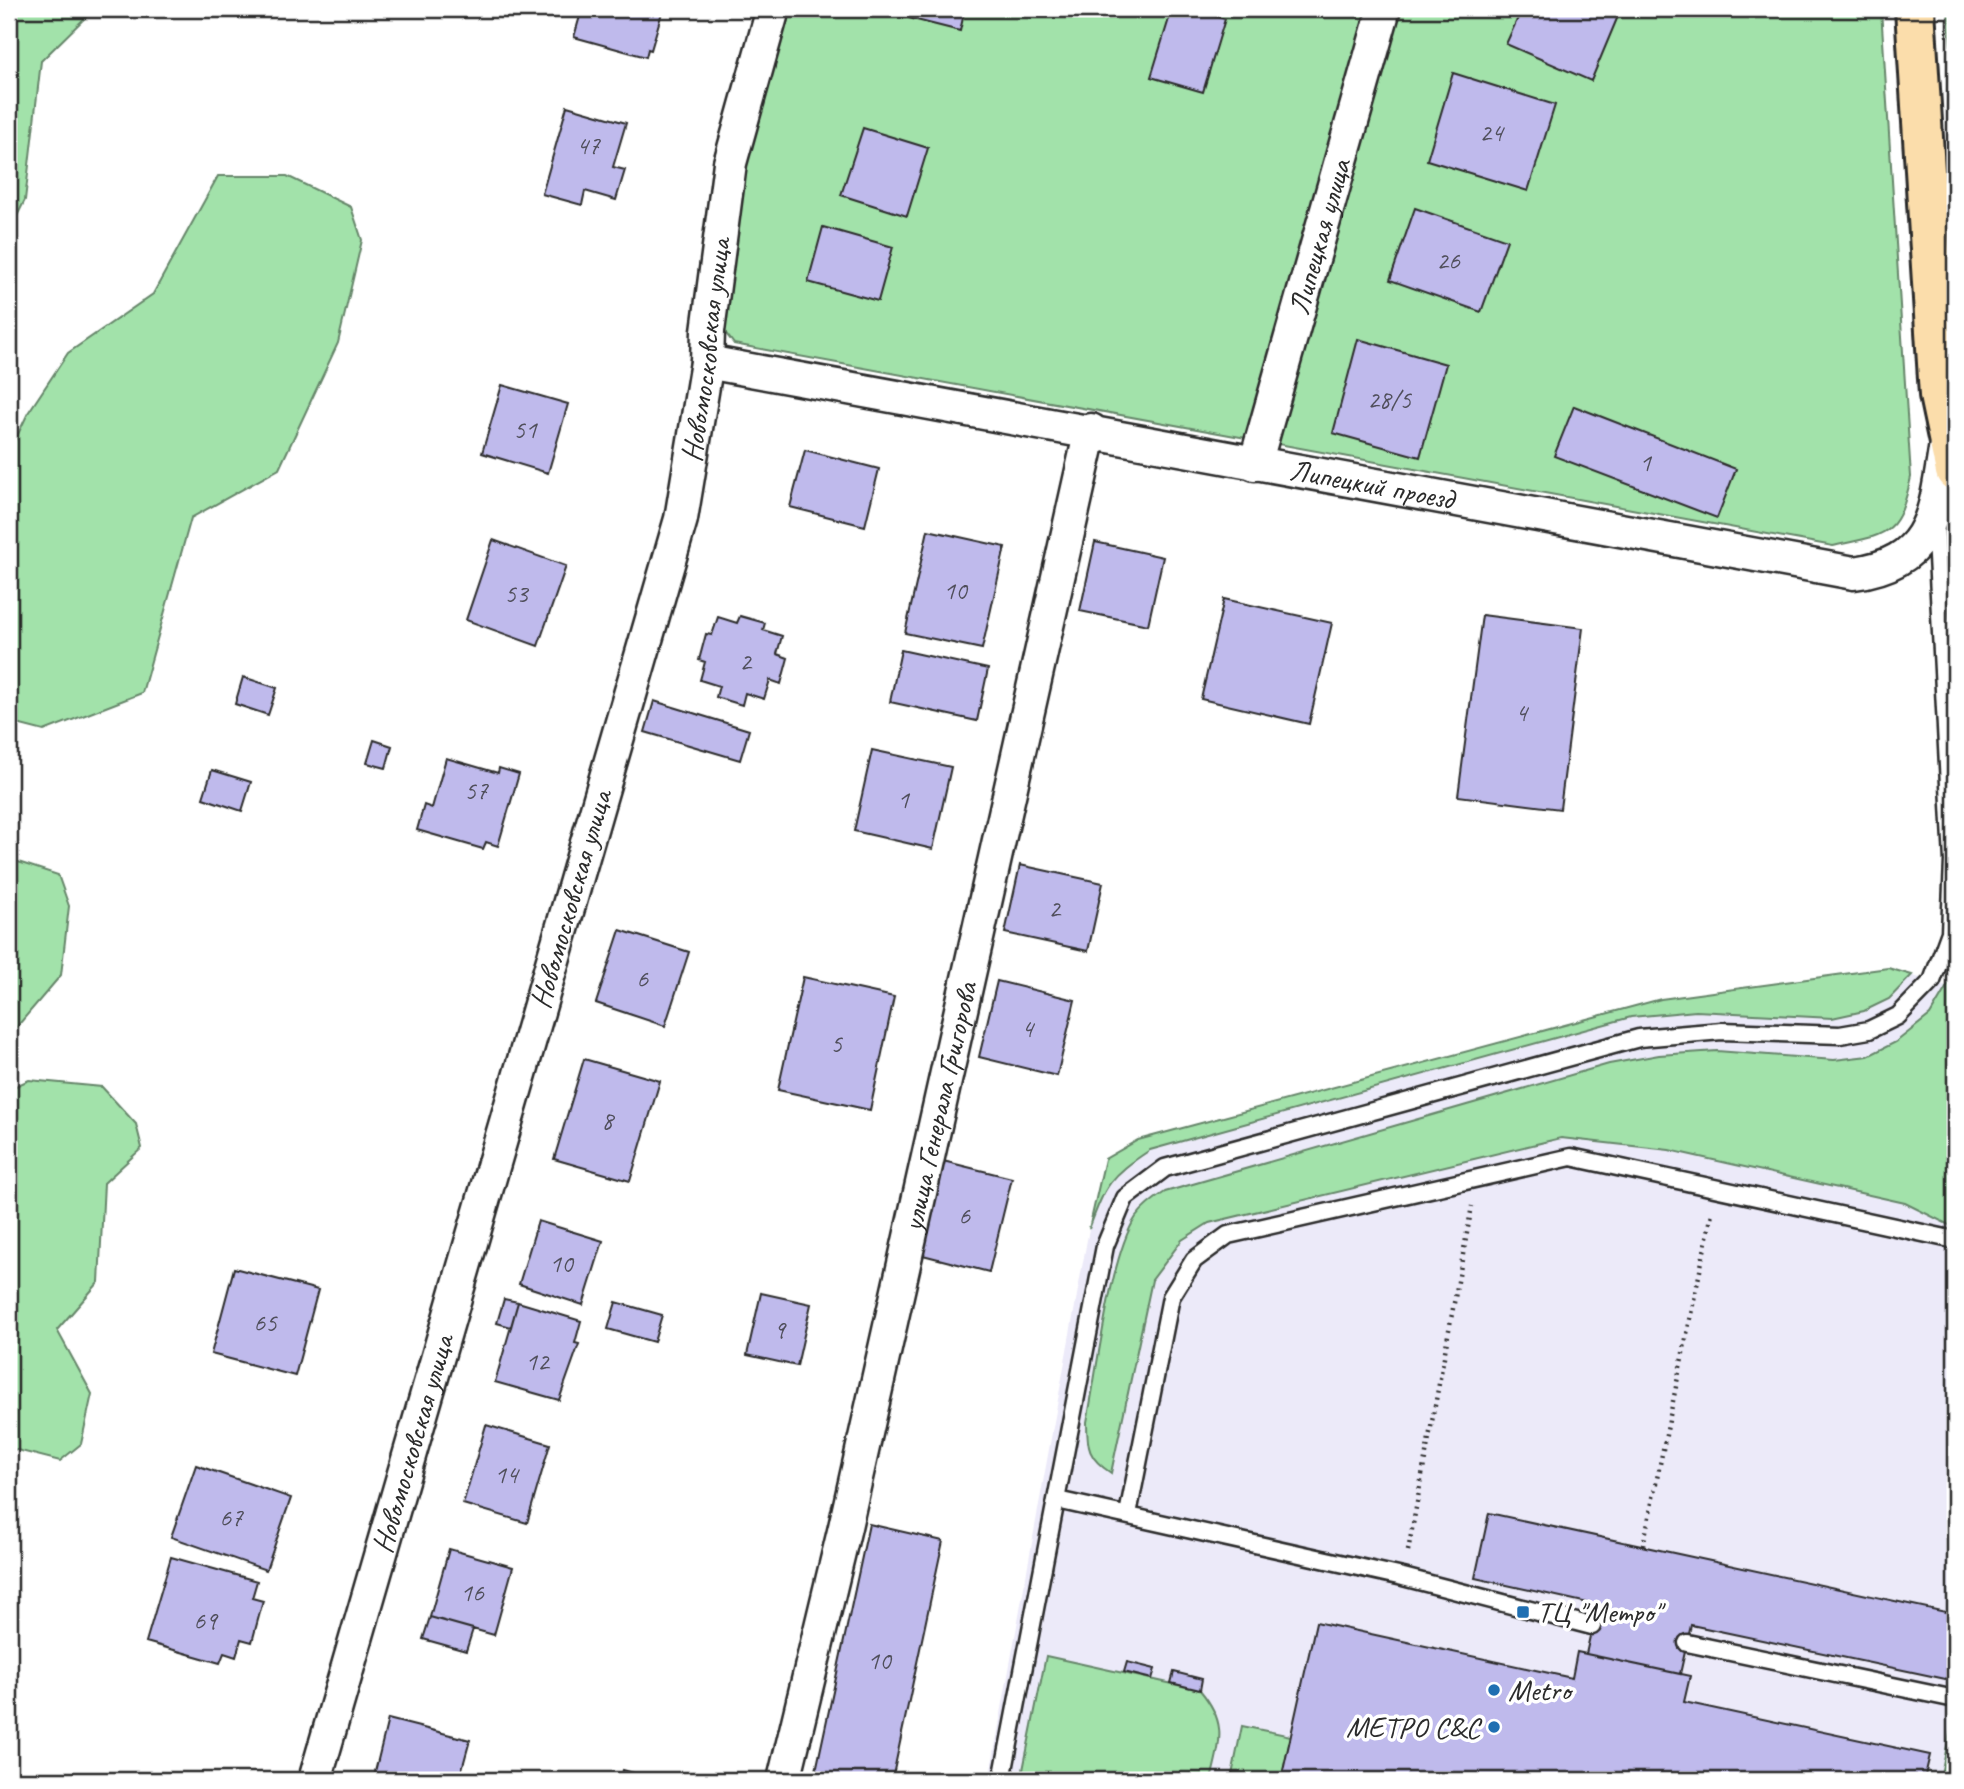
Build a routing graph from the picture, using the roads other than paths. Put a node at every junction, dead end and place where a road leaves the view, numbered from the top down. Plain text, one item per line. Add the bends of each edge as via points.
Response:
1 (773, 9) edge
2 (1384, 9) edge
3 (1915, 9) edge
4 (707, 362) junction
5 (1091, 430) junction
6 (1951, 454) edge
7 (1255, 464) junction
8 (1934, 513) junction
9 (1955, 1240) edge
10 (1056, 1500) junction
11 (1128, 1514) junction
12 (1592, 1626) dead end
13 (1687, 1643) dead end
14 (1955, 1699) edge
15 (315, 1780) edge
16 (784, 1780) edge
17 (1002, 1780) edge

1 - 4 street, Новомосковская улица via 730,163
2 - 7 street, Липецкая улица
3 - 6 main road via 1939,395
4 - 5 street, Липецкий проезд
4 - 15 street, Новомосковская улица via 681,519
5 - 7 street, Липецкий проезд
5 - 16 street, улица Генерала Григорова
6 - 8 street, Липецкий проезд
7 - 8 street, Липецкий проезд via 1854,573 1884,569 1908,554
8 - 10 lane via 1953,861 1950,932 1932,981 1898,1016 1869,1030 1840,1035 1722,1031 1639,1038 1165,1168 1125,1198 1105,1246
9 - 11 lane via 1571,1157 1228,1235 1194,1261 1171,1297
10 - 11 lane
10 - 17 lane
11 - 12 lane
13 - 14 lane

